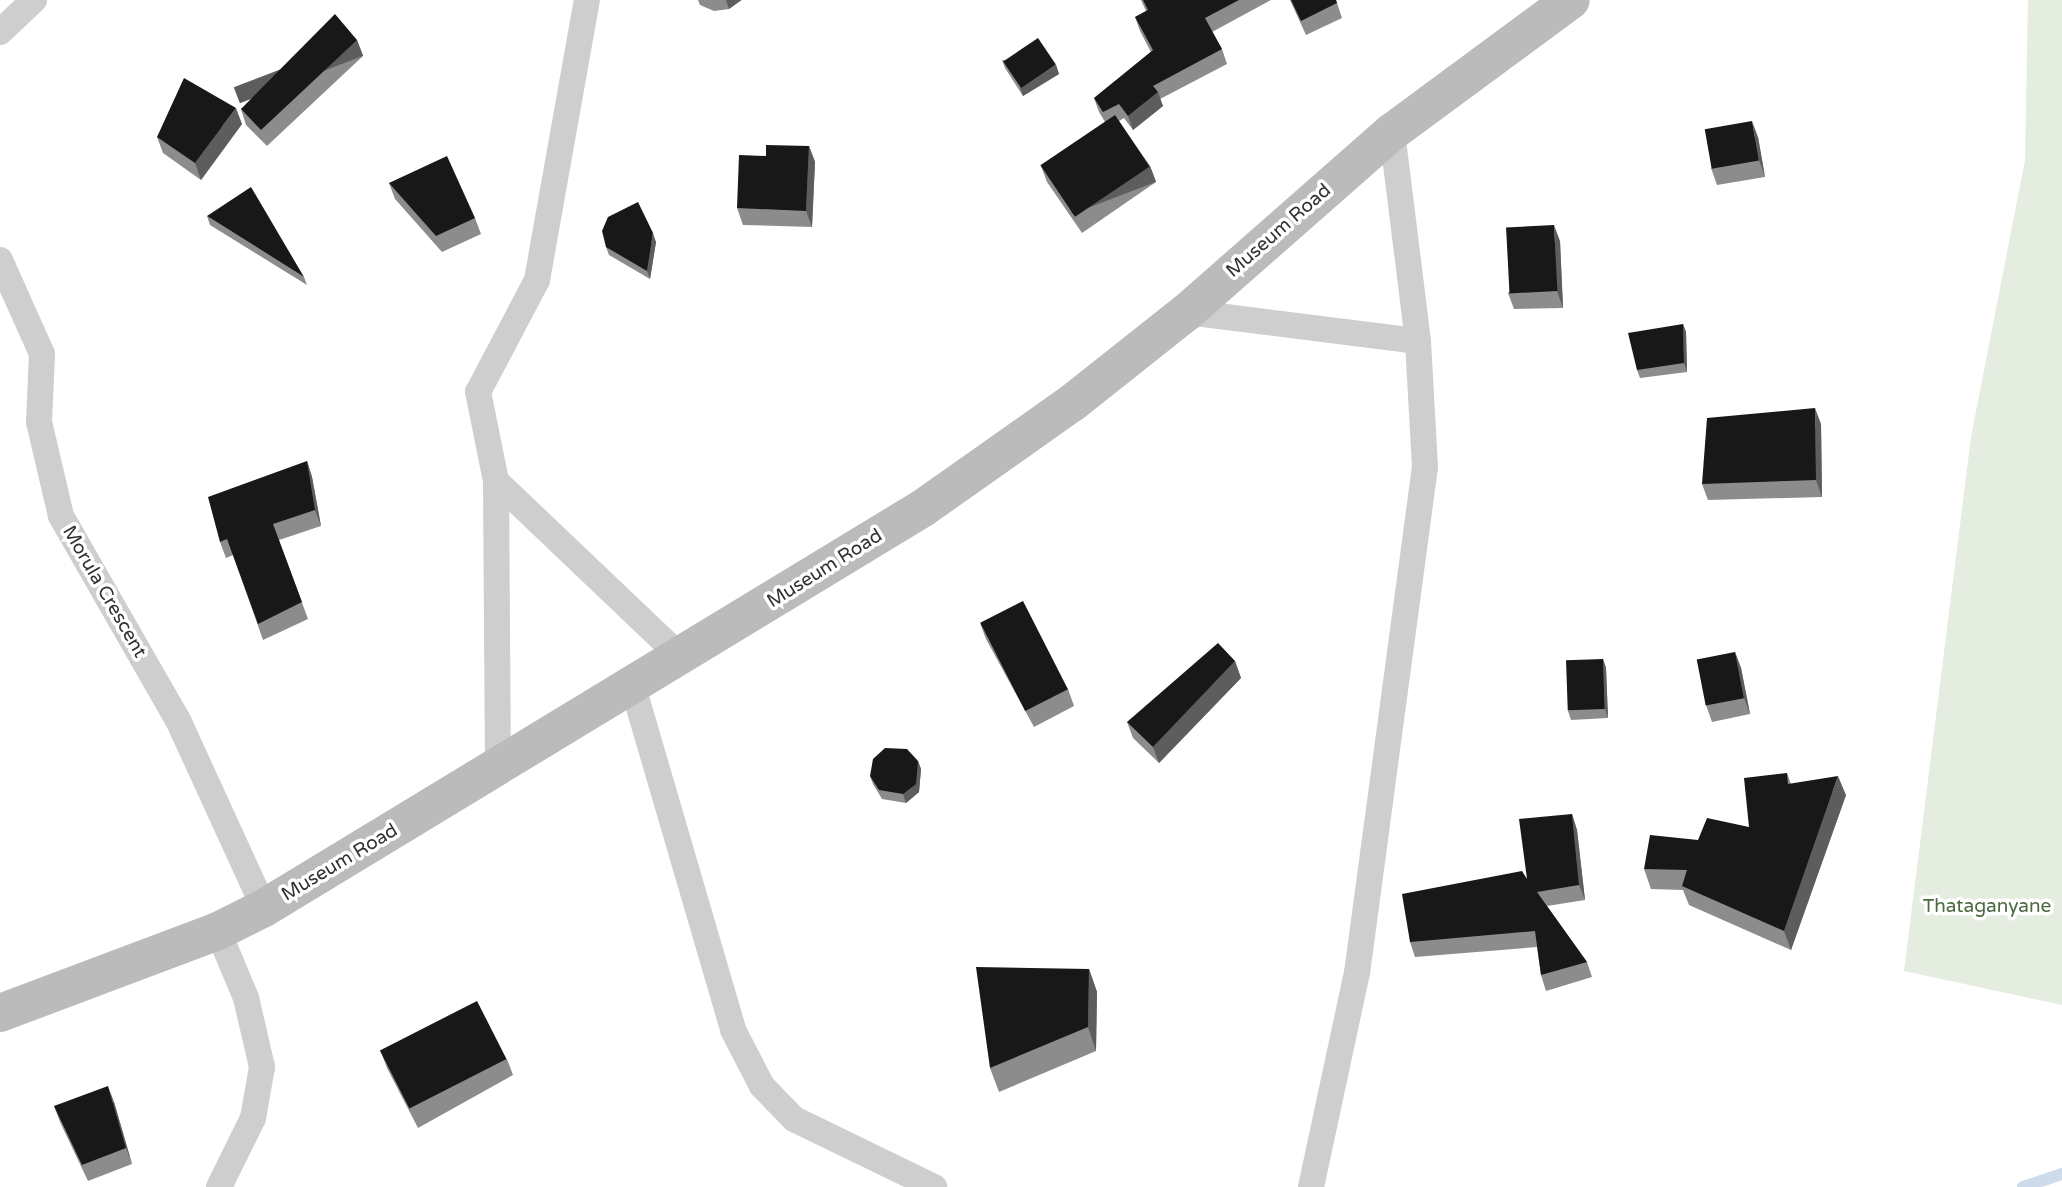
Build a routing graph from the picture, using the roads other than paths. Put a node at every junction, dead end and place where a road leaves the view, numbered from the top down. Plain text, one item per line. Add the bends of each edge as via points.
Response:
1 (34, 0) edge
2 (587, 0) edge
3 (1571, 0) edge
4 (0, 32) edge
5 (1392, 132) junction
6 (0, 260) edge
7 (1187, 312) junction
8 (1418, 341) junction
9 (496, 481) junction
10 (682, 658) junction
11 (633, 687) junction
12 (498, 770) junction
13 (264, 908) junction
14 (218, 931) junction
15 (0, 1013) edge
16 (219, 1187) edge
17 (934, 1187) edge
18 (1311, 1187) edge

1 - 4 lane
2 - 9 lane via 537,280 478,392
3 - 5 street, Museum Road
5 - 7 street, Museum Road
5 - 8 lane
6 - 13 lane, Morula Crescent via 42,354 39,422 61,516 178,720
7 - 8 lane
7 - 10 street, Museum Road via 1072,403 923,508
8 - 18 lane via 1425,467 1357,973
9 - 10 lane
9 - 12 lane
10 - 11 street, Museum Road
11 - 12 street, Museum Road
11 - 17 lane via 729,1017 762,1086 794,1119
12 - 13 street, Museum Road
13 - 14 street, Museum Road
14 - 15 street, Museum Road
14 - 16 lane via 246,998 262,1067 253,1118

